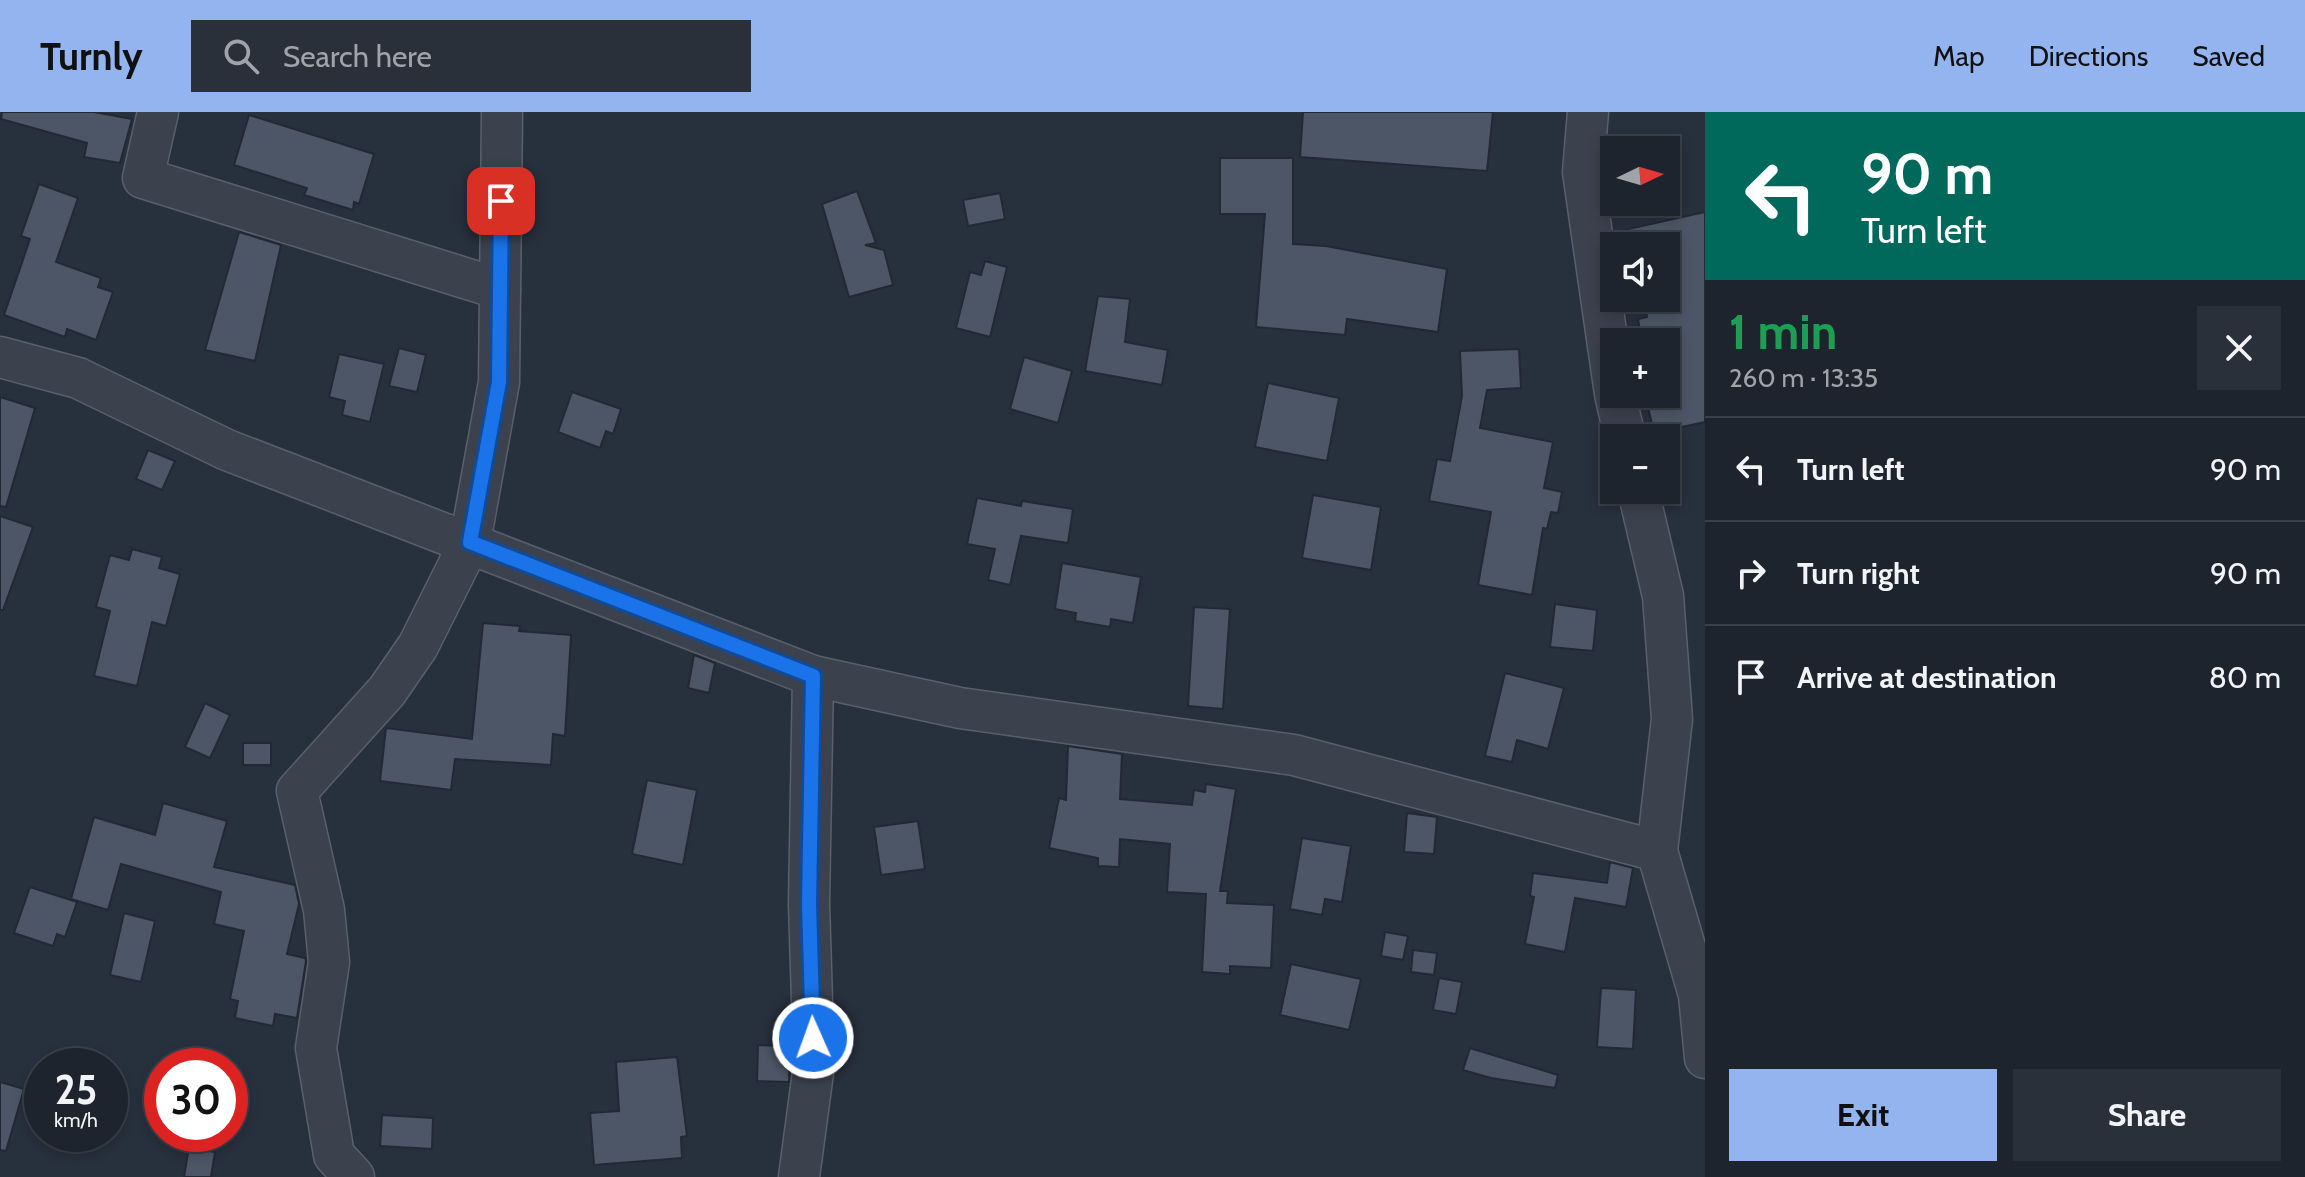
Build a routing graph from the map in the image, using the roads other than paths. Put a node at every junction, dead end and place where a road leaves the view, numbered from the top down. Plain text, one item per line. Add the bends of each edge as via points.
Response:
1 (158, 112) edge
2 (502, 112) edge
3 (1588, 112) edge
4 (500, 289) junction
5 (1605, 328) edge
6 (0, 357) edge
7 (1641, 504) edge
8 (470, 542) junction
9 (813, 676) junction
10 (1657, 851) junction
11 (1705, 1058) edge
12 (354, 1177) edge
13 (799, 1177) edge

1 - 4 street via 143,178
2 - 4 street
3 - 5 street via 1583,172
4 - 8 street via 499,382
6 - 8 street via 78,378 227,450
7 - 10 street via 1663,596 1672,719
8 - 9 street
8 - 12 street via 418,646 387,691 297,791 324,910 329,962 316,1048 334,1155
9 - 10 street via 960,708 1294,755
9 - 13 street via 809,904 814,1065
10 - 11 street via 1699,995

